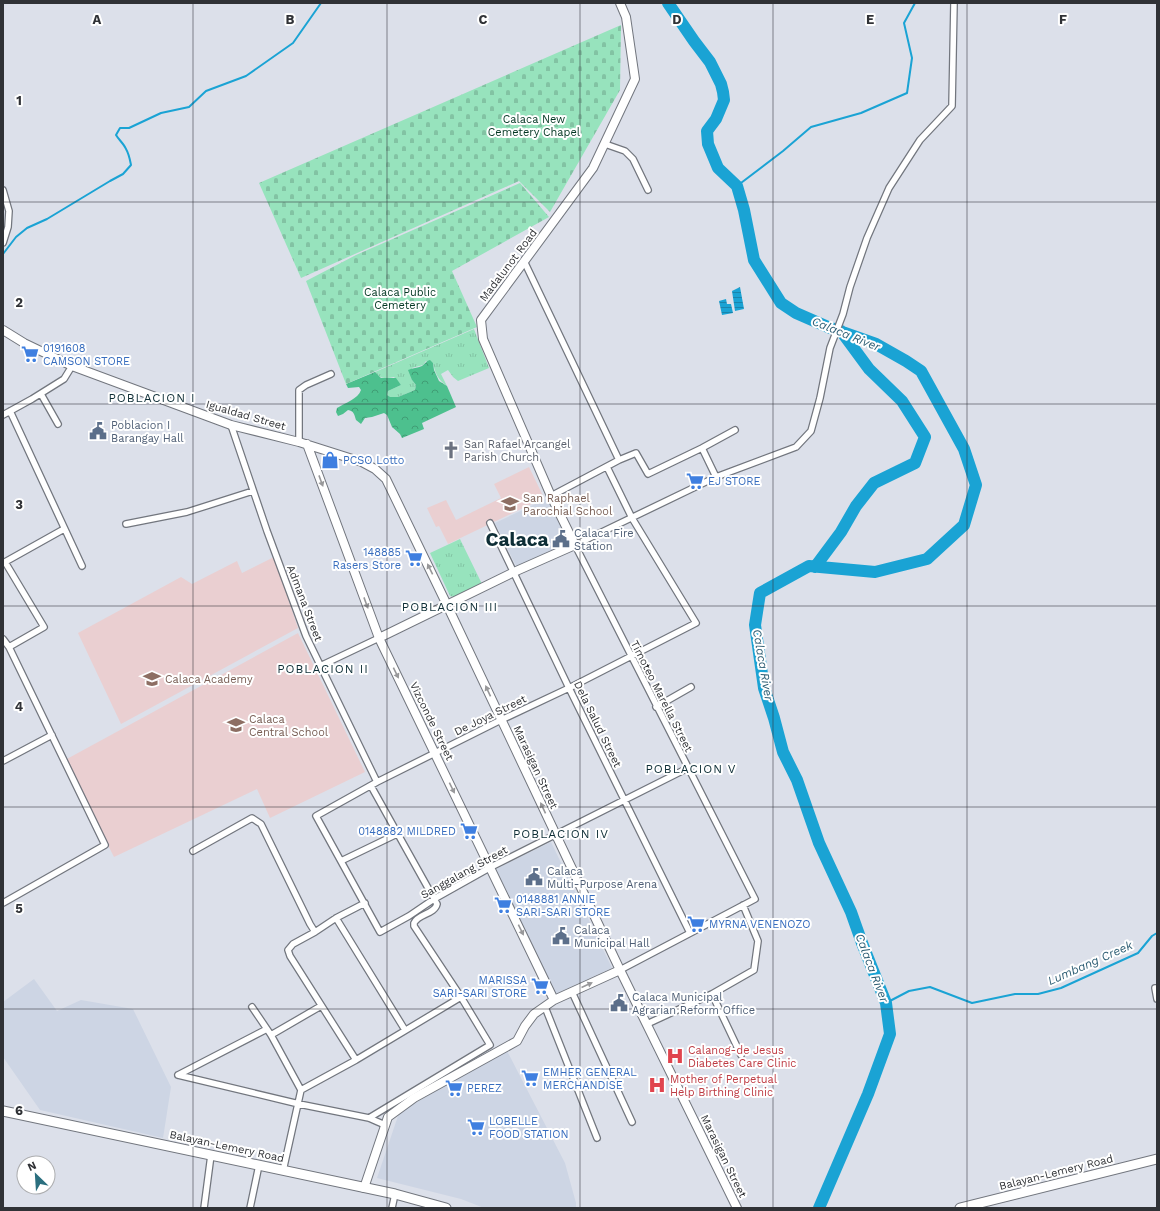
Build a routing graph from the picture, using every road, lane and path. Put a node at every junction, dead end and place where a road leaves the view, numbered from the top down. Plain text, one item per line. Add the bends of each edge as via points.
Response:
1 (620, 3) edge
2 (954, 3) edge
3 (605, 144) junction
4 (3, 190) edge
5 (648, 190) dead end
6 (3, 243) edge
7 (524, 261) junction
8 (3, 330) edge
9 (72, 366) junction
10 (331, 374) dead end
11 (41, 394) junction
12 (10, 411) junction
13 (3, 414) edge
14 (58, 424) dead end
15 (231, 425) junction
16 (735, 430) dead end
17 (303, 443) junction
18 (702, 448) junction
19 (619, 460) junction
20 (607, 468) junction
21 (716, 477) junction
22 (253, 491) junction
23 (551, 496) junction
24 (632, 518) junction
25 (490, 523) dead end
26 (126, 524) dead end
27 (64, 529) junction
28 (575, 545) junction
29 (82, 566) dead end
30 (514, 572) junction
31 (447, 605) junction
32 (379, 638) junction
33 (3, 639) edge
34 (9, 647) junction
35 (631, 657) junction
36 (320, 666) junction
37 (691, 687) dead end
38 (569, 688) junction
39 (656, 707) junction
40 (501, 720) junction
41 (52, 736) junction
42 (435, 753) junction
43 (3, 761) edge
44 (688, 768) junction
45 (377, 782) junction
46 (371, 786) junction
47 (625, 799) junction
48 (397, 834) junction
49 (556, 835) junction
50 (193, 851) dead end
51 (341, 861) junction
52 (491, 867) junction
53 (434, 899) junction
54 (364, 903) junction
55 (3, 904) edge
56 (743, 905) junction
57 (336, 918) junction
58 (315, 932) junction
59 (690, 933) junction
60 (620, 970) junction
61 (1157, 988) edge
62 (572, 992) junction
63 (712, 994) junction
64 (461, 997) junction
65 (1157, 999) edge
66 (554, 1000) junction
67 (321, 1006) junction
68 (252, 1007) dead end
69 (545, 1007) junction
70 (647, 1024) junction
71 (267, 1029) junction
72 (405, 1030) junction
73 (271, 1035) junction
74 (741, 1055) dead end
75 (356, 1060) junction
76 (301, 1090) junction
77 (299, 1104) junction
78 (3, 1111) edge
79 (369, 1118) junction
80 (632, 1122) dead end
81 (385, 1125) junction
82 (597, 1138) dead end
83 (212, 1155) junction
84 (1157, 1159) edge
85 (259, 1165) junction
86 (283, 1171) junction
87 (364, 1188) junction
88 (395, 1194) junction
89 (441, 1207) edge
90 (204, 1208) edge
91 (250, 1208) edge
92 (392, 1208) edge
93 (737, 1208) edge
94 (960, 1208) edge

1 - 3 main road, Madalunot Road via 626,17 635,79
2 - 21 street via 952,106 920,140 889,188 867,238 830,348 811,431 796,447
3 - 5 street via 625,151 633,159
3 - 7 main road, Madalunot Road via 594,168
4 - 6 street via 9,211
7 - 19 street
7 - 23 main road, Madalunot Road via 481,320 483,339
8 - 9 main road, Igualdad Street
9 - 11 street via 64,379
9 - 15 main road, Igualdad Street
10 - 17 street via 299,390
11 - 12 street
11 - 14 street
12 - 13 street
12 - 27 street
15 - 17 main road, Igualdad Street
15 - 22 street, Admana Street
16 - 18 street
31 -> 17 main road, Marasigan Street via 383,476 368,464
17 -> 32 main road, Vizconde Street
18 - 19 street via 648,474 636,453
18 - 21 street
19 - 20 street
20 - 23 street
20 - 24 street
21 - 24 street
22 - 26 street via 187,512
22 - 36 street, Admana Street via 306,636
23 - 28 main road, Madalunot Road
24 - 28 street
24 - 35 street, De Joya Street via 696,624
25 - 30 street, Dela Salud Street
27 - 29 street
27 - 34 street via 5,562 44,627
28 - 30 main road
28 - 35 street, Timoteo Marella Street
30 - 31 main road
30 - 38 street, Dela Salud Street
31 - 32 main road
40 -> 31 main road, Marasigan Street
32 - 36 street
32 -> 42 main road, Vizconde Street
33 - 34 street
34 - 41 street
35 - 38 street, De Joya Street
35 - 39 street, Timoteo Marella Street
36 - 45 street, Admana Street
37 - 39 street
38 - 40 street, De Joya Street
38 - 47 street, Dela Salud Street
39 - 44 street, Timoteo Marella Street
40 - 42 street, De Joya Street
49 -> 40 main road, Marasigan Street
41 - 43 street
41 - 55 street via 105,845
42 - 45 street, De Joya Street
42 -> 52 main road, Vizconde Street
44 - 47 street, Sanggalang Street
44 - 56 street, Timoteo Marella Street via 754,899
45 - 46 street, De Joya Street
46 - 48 street
46 - 51 street, De Joya Street via 316,816
47 - 49 street, Sanggalang Street
47 - 59 street, Dela Salud Street
48 - 51 street
48 - 53 street
49 - 52 street, Sanggalang Street
49 - 60 main road, Marasigan Street
50 - 58 street via 252,818 261,824
51 - 54 street
52 - 53 street, Sanggalang Street
52 -> 66 main road, Vizconde Street
53 - 54 street, Sanggalang Street via 380,932
53 - 64 street via 437,904 434,910 414,923
54 - 57 street
56 - 59 street
56 - 63 street via 758,941 754,970
57 - 58 street
57 - 72 street
58 - 67 street via 293,944 288,950
59 - 60 street
62 -> 60 main road
60 - 70 main road, Marasigan Street
61 - 65 street
62 - 66 main road
62 - 80 street
63 - 70 street
63 - 74 street
64 - 72 street
64 - 79 street via 490,1045
66 - 69 main road
67 - 73 street
67 - 75 street
68 - 71 street
69 - 81 main road via 534,1014 517,1041 414,1098 388,1117
69 - 82 street
70 - 93 main road, Marasigan Street
71 - 73 street
71 - 77 street via 178,1075
72 - 75 street
73 - 76 street
75 - 76 street
76 - 77 street
77 - 79 street
77 - 86 street
78 - 83 main road, Balayan-Lemery Road
79 - 81 street
81 - 87 main road
83 - 85 main road, Balayan-Lemery Road
83 - 90 street
84 - 94 main road, Balayan-Lemery Road
85 - 86 main road, Balayan-Lemery Road
85 - 91 street
86 - 87 main road, Balayan-Lemery Road
87 - 88 main road, Balayan-Lemery Road
88 - 89 main road, Balayan-Lemery Road
88 - 92 street

